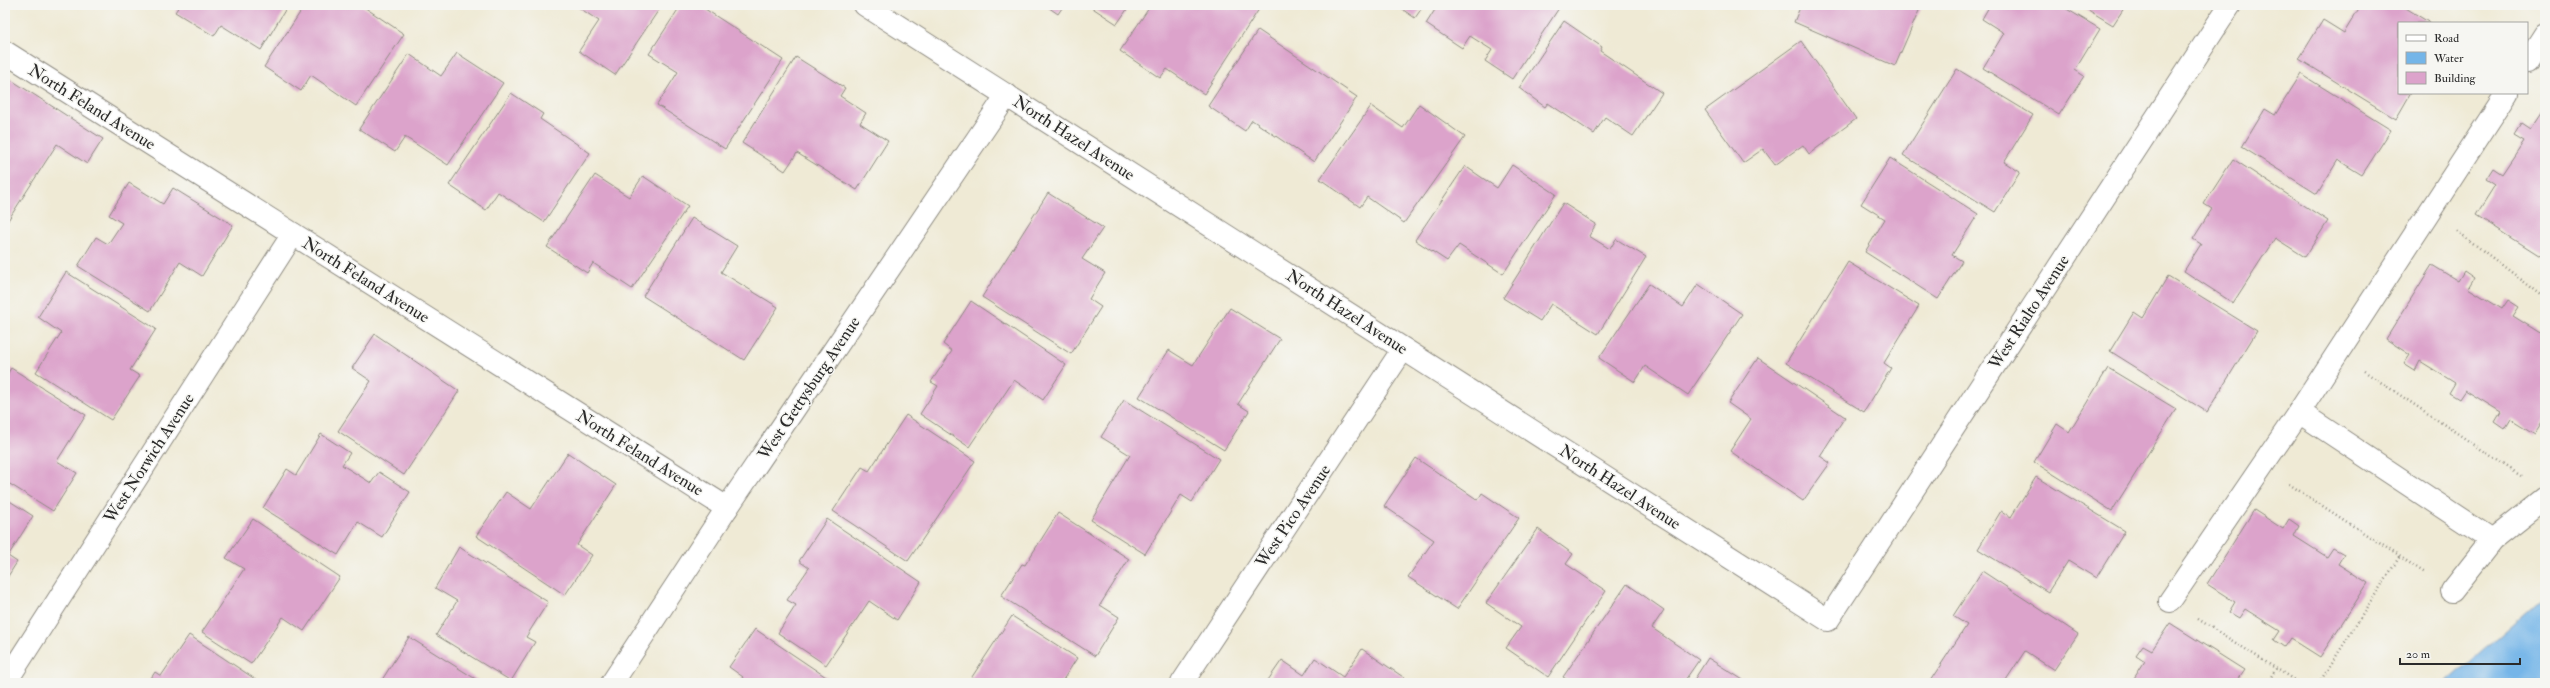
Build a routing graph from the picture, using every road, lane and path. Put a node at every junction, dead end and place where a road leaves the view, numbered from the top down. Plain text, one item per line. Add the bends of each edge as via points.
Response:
1 (865, 5) edge
2 (2230, 5) edge
3 (2545, 34) edge
4 (5, 52) edge
5 (2528, 60) edge
6 (2506, 94) edge
7 (1008, 96) junction
8 (2431, 211) junction
9 (293, 234) junction
10 (2545, 297) edge
11 (1403, 349) junction
12 (2337, 354) junction
13 (2299, 412) junction
14 (2262, 466) junction
15 (2526, 478) dead end
16 (2545, 498) edge
17 (727, 508) junction
18 (2492, 540) junction
19 (2400, 556) junction
20 (2452, 591) joint
21 (2170, 601) joint
22 (1828, 620) joint
23 (2276, 669) junction
24 (5, 683) edge
25 (612, 683) edge
26 (1182, 683) edge
27 (2267, 683) edge
28 (2299, 683) edge
29 (2319, 683) edge

1 - 7 street, North Hazel Avenue
2 - 22 street, West Rialto Avenue
3 - 5 street
4 - 9 street, North Feland Avenue
6 - 8 street
7 - 11 street, North Hazel Avenue
7 - 17 street, West Gettysburg Avenue
8 - 10 path
8 - 12 street
9 - 17 street, North Feland Avenue
9 - 24 street, West Norwich Avenue
11 - 22 street, North Hazel Avenue
11 - 26 street, West Pico Avenue
12 - 13 street
12 - 15 path
13 - 14 street
13 - 18 street
14 - 19 path
14 - 21 street
16 - 18 street
17 - 25 street, West Gettysburg Avenue
18 - 20 street
19 - 20 path
19 - 29 path
21 - 23 path
23 - 27 path
23 - 28 path

